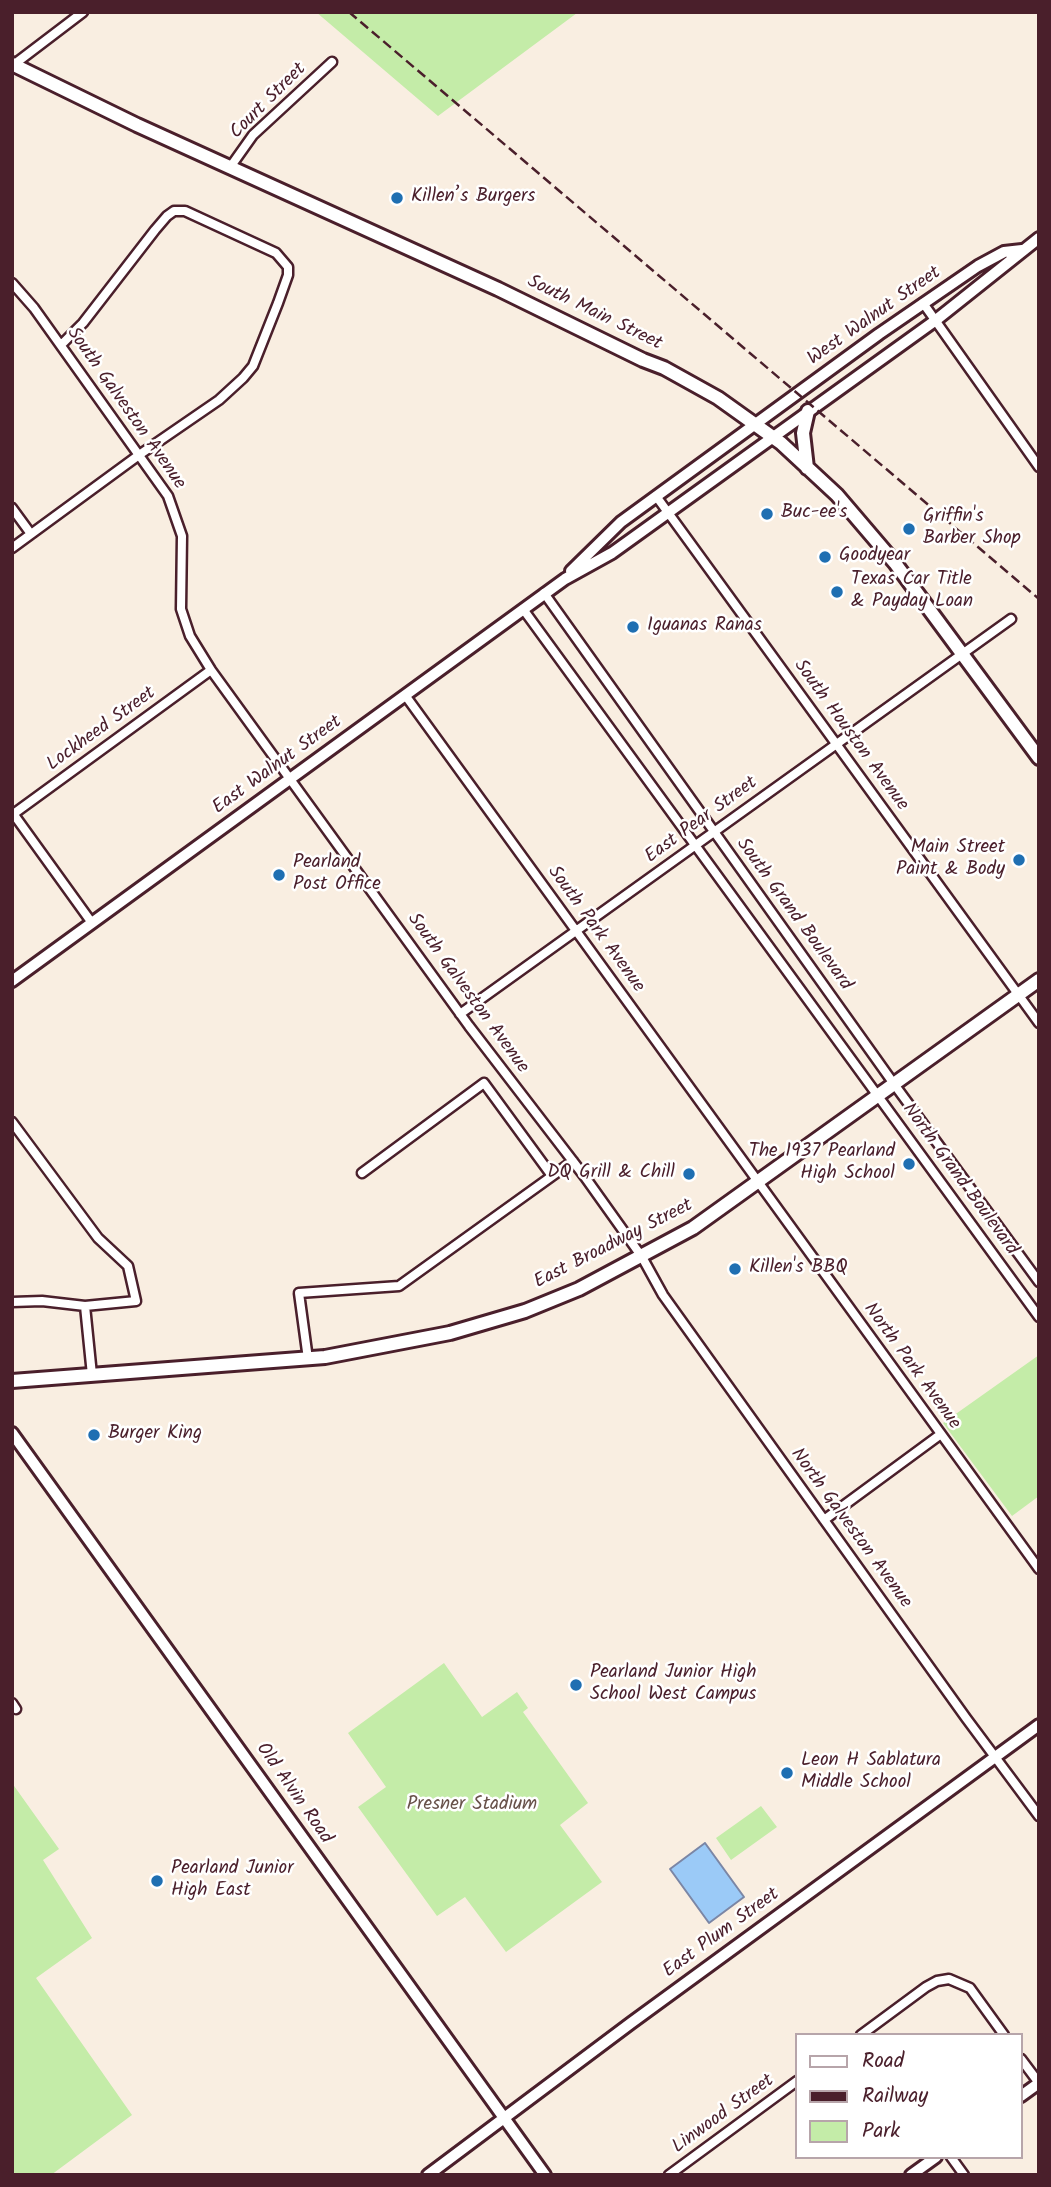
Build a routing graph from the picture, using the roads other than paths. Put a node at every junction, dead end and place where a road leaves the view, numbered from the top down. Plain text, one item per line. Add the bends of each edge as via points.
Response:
1 (83, 12) edge
2 (332, 62) dead end
3 (13, 65) edge
4 (230, 166) junction
5 (1039, 238) edge
6 (1022, 250) junction
7 (12, 283) edge
8 (923, 303) junction
9 (936, 320) junction
10 (61, 345) junction
11 (808, 411) junction
12 (753, 425) junction
13 (771, 438) junction
14 (139, 455) junction
15 (1039, 467) edge
16 (807, 468) junction
17 (656, 496) junction
18 (12, 508) edge
19 (668, 513) junction
20 (31, 534) junction
21 (12, 548) edge
22 (565, 579) junction
23 (544, 593) junction
24 (523, 609) junction
25 (1011, 619) dead end
26 (963, 653) junction
27 (211, 670) junction
28 (405, 695) junction
29 (836, 744) junction
30 (1039, 758) edge
31 (289, 777) junction
32 (13, 814) edge
33 (714, 832) junction
34 (695, 845) junction
35 (92, 923) junction
36 (576, 931) junction
37 (1039, 980) edge
38 (12, 981) edge
39 (1019, 995) junction
40 (460, 1014) junction
41 (1039, 1023) edge
42 (894, 1084) junction
43 (878, 1096) junction
44 (12, 1122) edge
45 (572, 1161) junction
46 (362, 1173) dead end
47 (552, 1176) junction
48 (758, 1183) junction
49 (642, 1256) junction
50 (1039, 1282) edge
51 (12, 1302) edge
52 (85, 1306) junction
53 (1039, 1317) edge
54 (308, 1359) junction
55 (92, 1375) junction
56 (12, 1381) edge
57 (12, 1433) edge
58 (941, 1434) junction
59 (824, 1520) junction
60 (1039, 1569) edge
61 (1039, 1725) edge
62 (995, 1756) junction
63 (1039, 1816) edge
64 (864, 2033) edge
65 (1003, 2033) edge
66 (1023, 2062) edge
67 (796, 2082) edge
68 (1039, 2083) edge
69 (1023, 2095) edge
70 (504, 2118) junction
71 (933, 2159) edge
72 (952, 2159) edge
73 (428, 2175) edge
74 (545, 2175) edge
75 (669, 2175) edge
76 (911, 2175) edge
77 (964, 2175) edge

1 - 3 street
2 - 4 street, Court Street via 253,135
3 - 4 main road, South Main Street
4 - 12 main road, South Main Street via 664,368 718,398
5 - 6 street, West Walnut Street
6 - 8 street, West Walnut Street via 995,256
6 - 9 street, West Walnut Street
7 - 10 street, South Galveston Avenue
8 - 9 street
8 - 12 street, West Walnut Street
9 - 11 street, West Walnut Street
9 - 15 street
10 - 14 street, South Galveston Avenue
10 - 14 street via 174,211 186,211 284,260 288,275 253,366 219,400
11 - 13 street, West Walnut Street
11 - 16 main road via 803,433
12 - 13 main road, South Main Street
12 - 17 street, East Walnut Street
13 - 16 main road, South Main Street
13 - 19 street, East Walnut Street
14 - 20 street
14 - 27 street, South Galveston Avenue via 168,496 179,523 181,609 190,636
16 - 26 main road, South Main Street via 837,495 895,563
17 - 19 street, South Houston Avenue
17 - 22 street, East Walnut Street via 621,522
18 - 20 street
19 - 22 street, East Walnut Street
19 - 29 street, South Houston Avenue
20 - 21 street
22 - 23 street, East Walnut Street
23 - 24 street, East Walnut Street
23 - 33 street, South Grand Boulevard
24 - 28 street, East Walnut Street
24 - 34 street, South Grand Boulevard
25 - 26 street, East Pear Street
26 - 29 street, East Pear Street
26 - 30 main road, South Main Street
27 - 31 street, South Galveston Avenue
27 - 32 street, Lockheed Street
28 - 31 street, East Walnut Street
28 - 36 street, South Park Avenue
29 - 33 street, East Pear Street
29 - 39 street, South Houston Avenue
31 - 35 street, East Walnut Street
31 - 40 street, South Galveston Avenue
32 - 35 street
33 - 34 street, East Pear Street
33 - 42 street, South Grand Boulevard
34 - 36 street, East Pear Street
34 - 43 street, South Grand Boulevard
35 - 38 street, East Walnut Street
36 - 40 street, East Pear Street
36 - 48 street, South Park Avenue
37 - 39 main road, East Broadway Street
39 - 41 street, South Houston Avenue
39 - 42 main road, East Broadway Street
40 - 45 street, South Galveston Avenue
42 - 43 main road, East Broadway Street
42 - 50 street, North Grand Boulevard
43 - 48 main road, East Broadway Street
43 - 53 street, North Grand Boulevard
44 - 52 street via 97,1238 128,1266 136,1301
45 - 47 street
45 - 49 street, South Galveston Avenue
46 - 47 street via 484,1083
47 - 54 street via 399,1286 299,1293
48 - 49 main road, East Broadway Street
48 - 58 street, North Park Avenue
49 - 54 main road, East Broadway Street via 579,1289 487,1323
49 - 59 street, North Galveston Avenue via 663,1295
51 - 52 street
52 - 55 street
54 - 55 main road, East Broadway Street
55 - 56 main road, East Broadway Street
57 - 70 street, Old Alvin Road
58 - 59 street
58 - 60 street, North Park Avenue
59 - 62 street, North Galveston Avenue
61 - 62 street, East Plum Street
62 - 63 street, North Galveston Avenue
62 - 70 street, East Plum Street
64 - 65 street via 926,1987 949,1979 970,1988
66 - 68 street
67 - 75 street, Linwood Street
68 - 69 street
70 - 73 street, East Plum Street
70 - 74 street, Old Alvin Road
71 - 76 street
72 - 77 street

